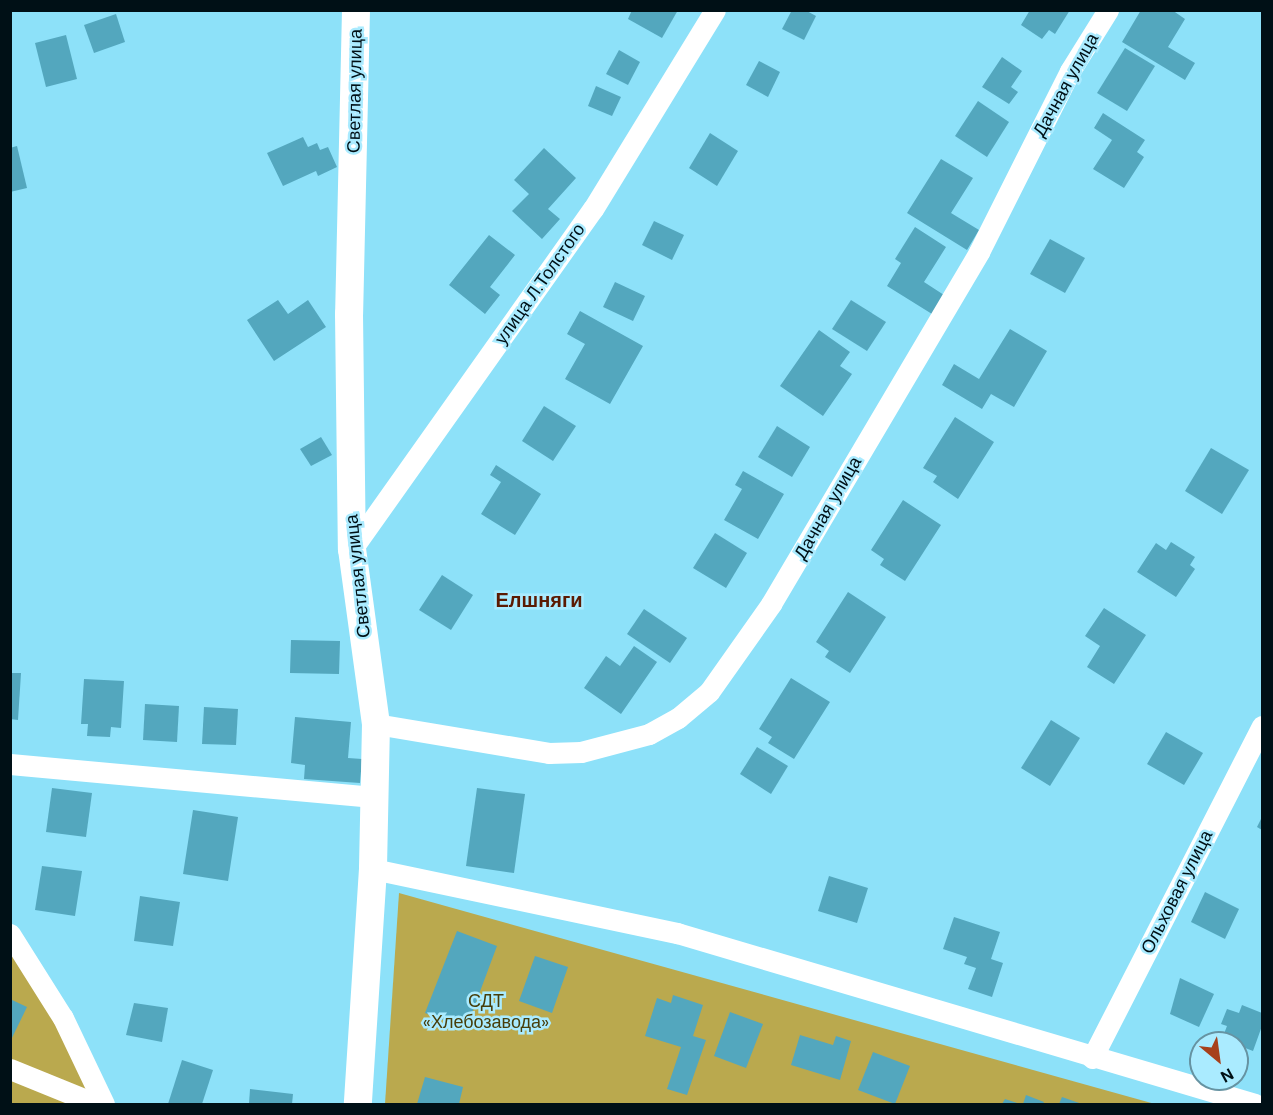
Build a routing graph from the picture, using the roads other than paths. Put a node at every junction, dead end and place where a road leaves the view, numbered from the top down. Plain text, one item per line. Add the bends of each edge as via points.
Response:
1 (356, 10) edge
2 (715, 10) edge
3 (1108, 10) edge
4 (352, 549) junction
5 (376, 724) junction
6 (1263, 726) edge
7 (10, 764) edge
8 (374, 797) junction
9 (373, 869) junction
10 (10, 934) edge
11 (1092, 1058) junction
12 (10, 1069) edge
13 (96, 1104) edge
14 (104, 1104) edge
15 (358, 1104) edge
16 (1255, 1104) edge

1 - 4 street, Светлая улица via 350,314
2 - 4 street, улица Л.Толстого via 593,209
3 - 5 street, Дачная улица via 1070,71 979,252 771,604 709,692 678,718 649,734 581,752 549,753
4 - 5 street, Светлая улица
5 - 8 street, Светлая улица
6 - 11 street, Ольховая улица
7 - 8 street
8 - 9 street, Светлая улица
9 - 11 street via 677,933
9 - 15 street, Светлая улица
10 - 14 street via 63,1018
11 - 16 street
12 - 13 street

